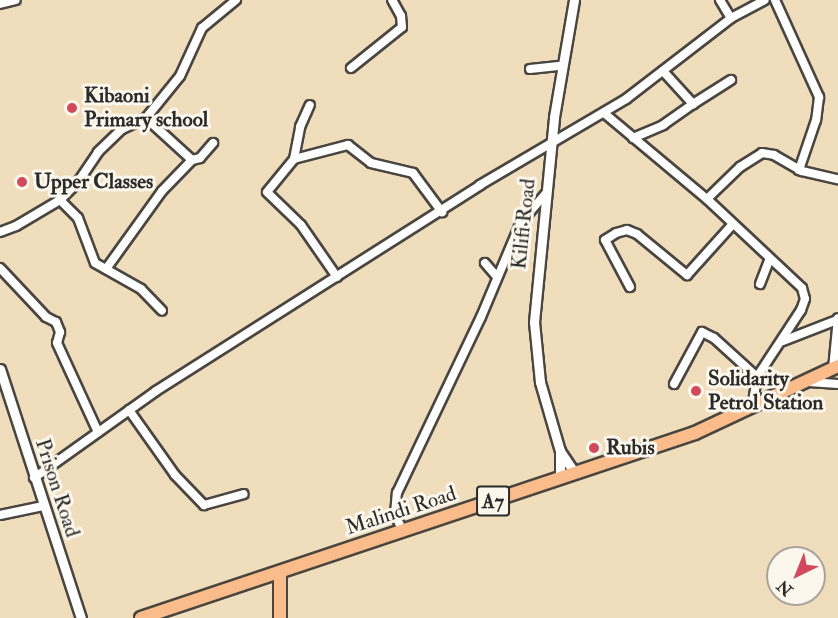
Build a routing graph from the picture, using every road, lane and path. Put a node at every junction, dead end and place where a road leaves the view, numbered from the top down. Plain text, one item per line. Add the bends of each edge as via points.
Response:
1 (16, 0) edge
2 (236, 0) edge
3 (392, 0) edge
4 (574, 0) edge
5 (720, 0) edge
6 (765, 0) edge
7 (775, 0) edge
8 (0, 4) edge
9 (731, 18) junction
10 (561, 66) junction
11 (351, 68) dead end
12 (530, 69) dead end
13 (663, 71) junction
14 (731, 80) dead end
15 (693, 104) junction
16 (310, 105) dead end
17 (604, 113) junction
18 (146, 118) junction
19 (633, 138) junction
20 (213, 143) dead end
21 (551, 145) junction
22 (294, 159) junction
23 (192, 160) junction
24 (799, 170) junction
25 (838, 179) edge
26 (546, 193) junction
27 (706, 199) junction
28 (60, 200) junction
29 (442, 212) junction
30 (732, 225) junction
31 (0, 232) edge
32 (769, 260) junction
33 (485, 263) dead end
34 (0, 268) edge
35 (106, 269) junction
36 (337, 277) junction
37 (497, 277) junction
38 (760, 284) dead end
39 (630, 287) dead end
40 (162, 311) dead end
41 (838, 318) edge
42 (783, 341) junction
43 (836, 367) edge
44 (0, 369) edge
45 (756, 377) junction
46 (809, 382) junction
47 (674, 384) dead end
48 (838, 384) edge
49 (752, 409) junction
50 (129, 410) junction
51 (98, 432) junction
52 (560, 451) junction
53 (574, 472) junction
54 (560, 477) junction
55 (34, 478) junction
56 (244, 494) dead end
57 (43, 506) junction
58 (0, 515) edge
59 (403, 532) junction
60 (280, 573) junction
61 (81, 618) edge
62 (141, 618) edge
63 (280, 618) edge

1 - 8 street
2 - 18 street via 202,28 180,76
3 - 11 street via 402,27
4 - 10 street, Kilifi Road
5 - 9 street
6 - 9 street
7 - 24 street via 819,97 816,120
9 - 13 street
10 - 12 street
10 - 21 street, Kilifi Road
13 - 15 street
13 - 17 street
14 - 15 street
15 - 19 street via 663,125
16 - 22 street via 300,127
17 - 19 street
17 - 21 street
18 - 23 street
18 - 28 street via 122,129
19 - 27 street
20 - 23 street via 200,158
21 - 26 street, Kilifi Road
21 - 29 street
22 - 29 street via 348,145 371,164 413,173
22 - 36 street via 267,192 301,225
23 - 35 street via 162,191
24 - 25 street
24 - 27 street via 774,154 762,153 740,167
26 - 37 street via 521,222
26 - 52 street, Kilifi Road via 534,345
27 - 30 street
28 - 31 street
28 - 35 street via 78,218 95,262
29 - 36 street
30 - 32 street
30 - 39 street via 687,275 637,234 627,230 616,233 605,240
32 - 38 street
32 - 42 street via 805,294
33 - 37 street
34 - 51 street via 46,317 56,322 60,332 57,343
35 - 40 street via 141,289
36 - 50 street
37 - 59 street via 397,494 395,514
41 - 42 street
41 - 43 street
42 - 45 street via 764,361
43 - 46 main road, Malindi Road / A7
44 - 55 street, Prison Road
45 - 47 street via 714,338 702,332
45 - 49 street
46 - 48 street
46 - 49 main road, Malindi Road / A7
49 - 53 main road, Malindi Road / A7 via 652,449
50 - 51 street
50 - 56 street via 175,475 204,505
51 - 55 street
52 - 53 street, Kilifi Road
52 - 54 street, Kilifi Road
53 - 54 main road, Malindi Road / A7
54 - 59 main road, Malindi Road / A7
55 - 57 street, Prison Road
57 - 58 street
57 - 61 street, Prison Road
59 - 60 main road, Malindi Road / A7
60 - 62 main road, Malindi Road / A7
60 - 63 main road

